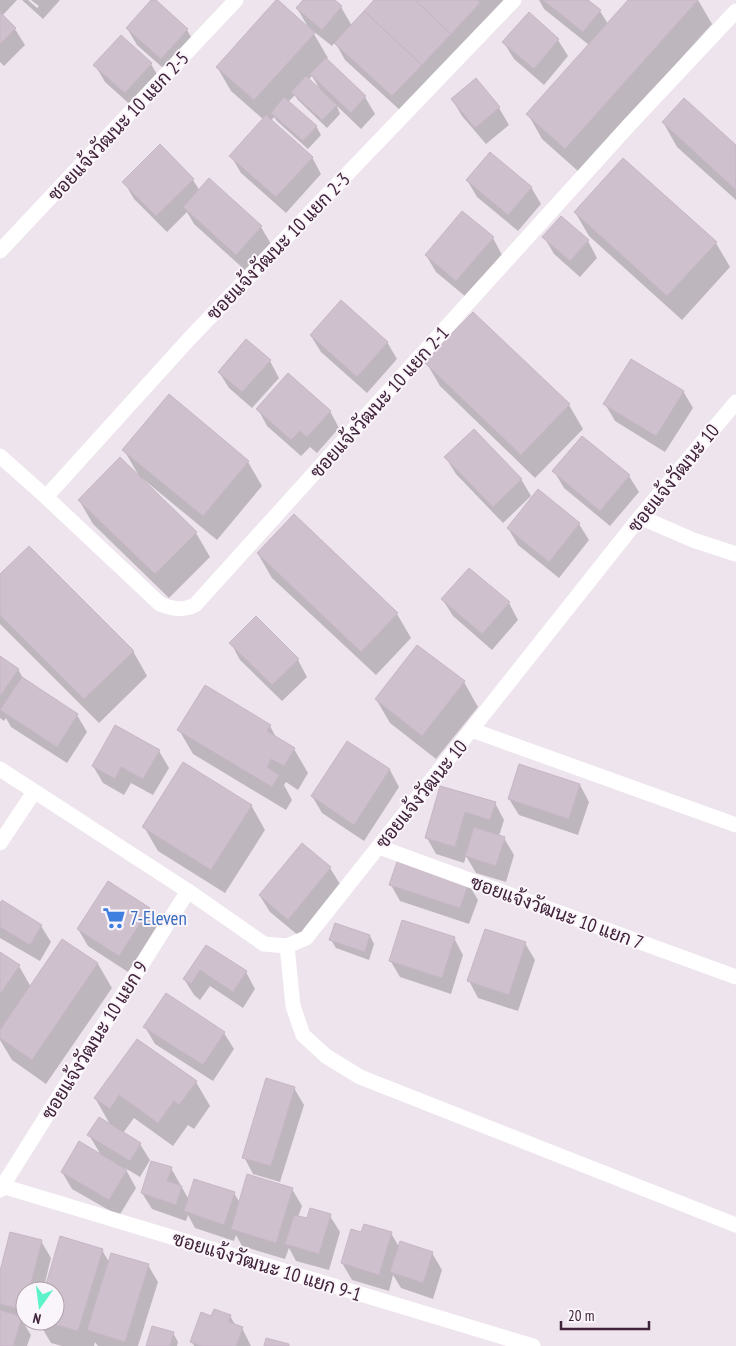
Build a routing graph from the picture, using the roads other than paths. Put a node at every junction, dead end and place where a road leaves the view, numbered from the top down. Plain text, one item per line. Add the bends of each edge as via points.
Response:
1 (236, 0) edge
2 (514, 0) edge
3 (736, 11) edge
4 (0, 251) edge
5 (736, 402) edge
6 (0, 456) edge
7 (46, 497) junction
8 (640, 517) junction
9 (736, 554) edge
10 (472, 730) junction
11 (0, 769) edge
12 (34, 792) junction
13 (736, 825) edge
14 (0, 843) edge
15 (379, 848) junction
16 (188, 891) junction
17 (287, 946) junction
18 (736, 977) edge
19 (1, 1188) edge
20 (736, 1225) edge
21 (533, 1346) edge

1 - 4 street, ซอยแจ้งวัฒนะ 10 แยก 2-5
2 - 7 street, ซอยแจ้งวัฒนะ 10 แยก 2-3 via 190,338
3 - 7 street, ซอยแจ้งวัฒนะ 10 แยก 2-1 via 195,605 186,610 160,604
5 - 8 street, ซอยแจ้งวัฒนะ 10
6 - 7 street, ซอยแจ้งวัฒนะ 10 แยก 2-1
8 - 9 street
8 - 10 street, ซอยแจ้งวัฒนะ 10
10 - 13 street
10 - 15 street, ซอยแจ้งวัฒนะ 10
11 - 12 street
12 - 14 street
12 - 16 street
15 - 17 street, ซอยแจ้งวัฒนะ 10 via 306,938
15 - 18 street, ซอยแจ้งวัฒนะ 10 แยก 7
16 - 17 street via 264,944
16 - 19 street, ซอยแจ้งวัฒนะ 10 แยก 9
17 - 20 street via 293,1006 303,1035 326,1056 353,1073
19 - 21 street, ซอยแจ้งวัฒนะ 10 แยก 9-1

